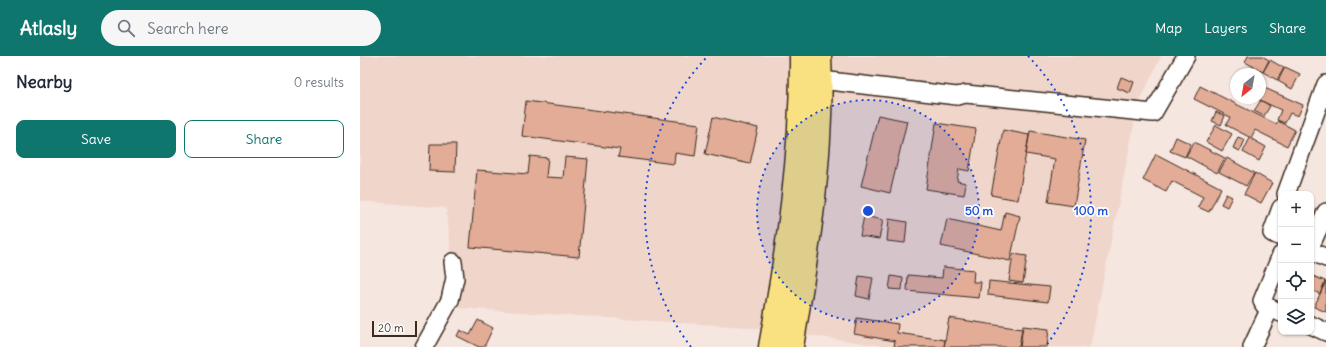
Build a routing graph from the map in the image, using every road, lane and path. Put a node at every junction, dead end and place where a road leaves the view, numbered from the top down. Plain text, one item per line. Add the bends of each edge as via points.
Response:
1 (801, 56) edge
2 (820, 56) edge
3 (1186, 56) edge
4 (821, 80) junction
5 (1326, 84) edge
6 (1287, 191) edge
7 (1326, 212) edge
8 (1278, 216) edge
9 (1278, 236) edge
10 (1314, 238) edge
11 (1314, 252) edge
12 (1326, 258) edge
13 (453, 262) dead end
14 (1278, 262) edge
15 (1275, 311) edge
16 (1314, 326) edge
17 (1326, 332) edge
18 (424, 347) edge
19 (770, 347) edge
20 (792, 347) edge
21 (1252, 347) edge

1 - 19 main road via 796,168 788,248
2 - 4 main road
3 - 4 street via 1153,113 966,94 957,96
4 - 20 main road via 818,166
5 - 6 street
7 - 10 street
8 - 9 street via 1272,233
11 - 12 street
13 - 18 street via 455,278 450,300
14 - 15 street via 1262,301
15 - 21 street
16 - 17 street

